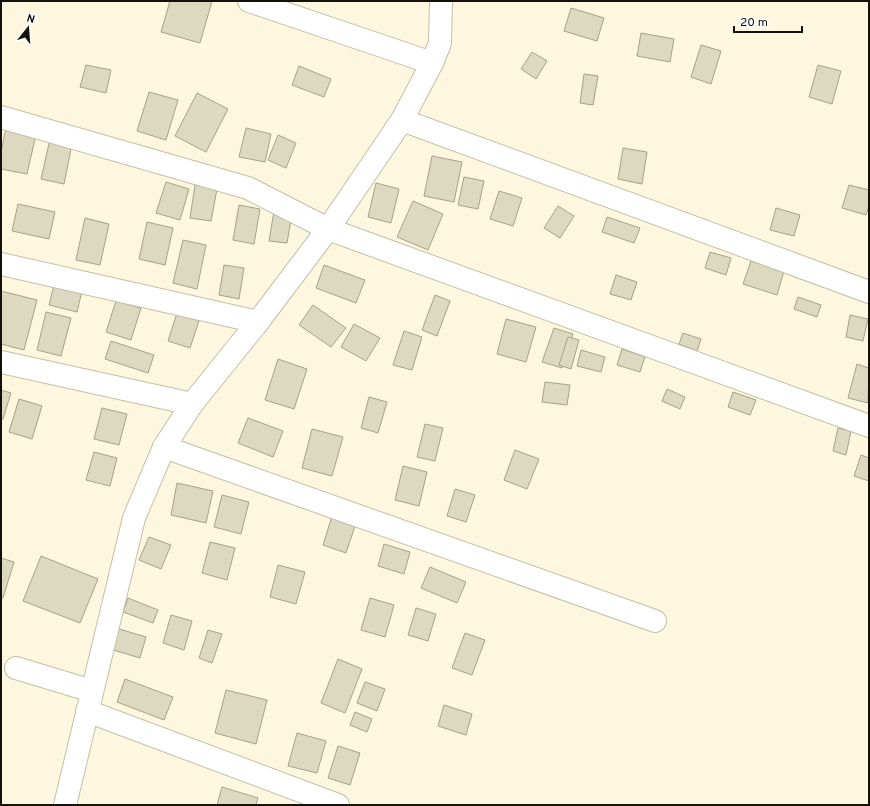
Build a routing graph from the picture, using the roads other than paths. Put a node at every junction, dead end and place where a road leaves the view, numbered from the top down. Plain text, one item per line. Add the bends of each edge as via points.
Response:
1 (249, 1) edge
2 (441, 1) edge
3 (432, 63) junction
4 (1, 117) edge
5 (402, 120) junction
6 (328, 229) junction
7 (1, 264) edge
8 (869, 292) edge
9 (258, 322) junction
10 (1, 362) edge
11 (192, 404) junction
12 (869, 426) edge
13 (164, 447) junction
14 (655, 621) dead end
15 (16, 668) dead end
16 (90, 701) junction
17 (65, 805) edge
18 (338, 805) edge

1 - 3 street
2 - 3 street via 440,43
3 - 5 street
4 - 6 street via 248,188
5 - 6 street
5 - 8 street
6 - 9 street
6 - 12 street
7 - 9 street
9 - 11 street
10 - 11 street
11 - 13 street
13 - 14 street
13 - 16 street via 134,518
15 - 16 street
16 - 17 street
16 - 18 street

